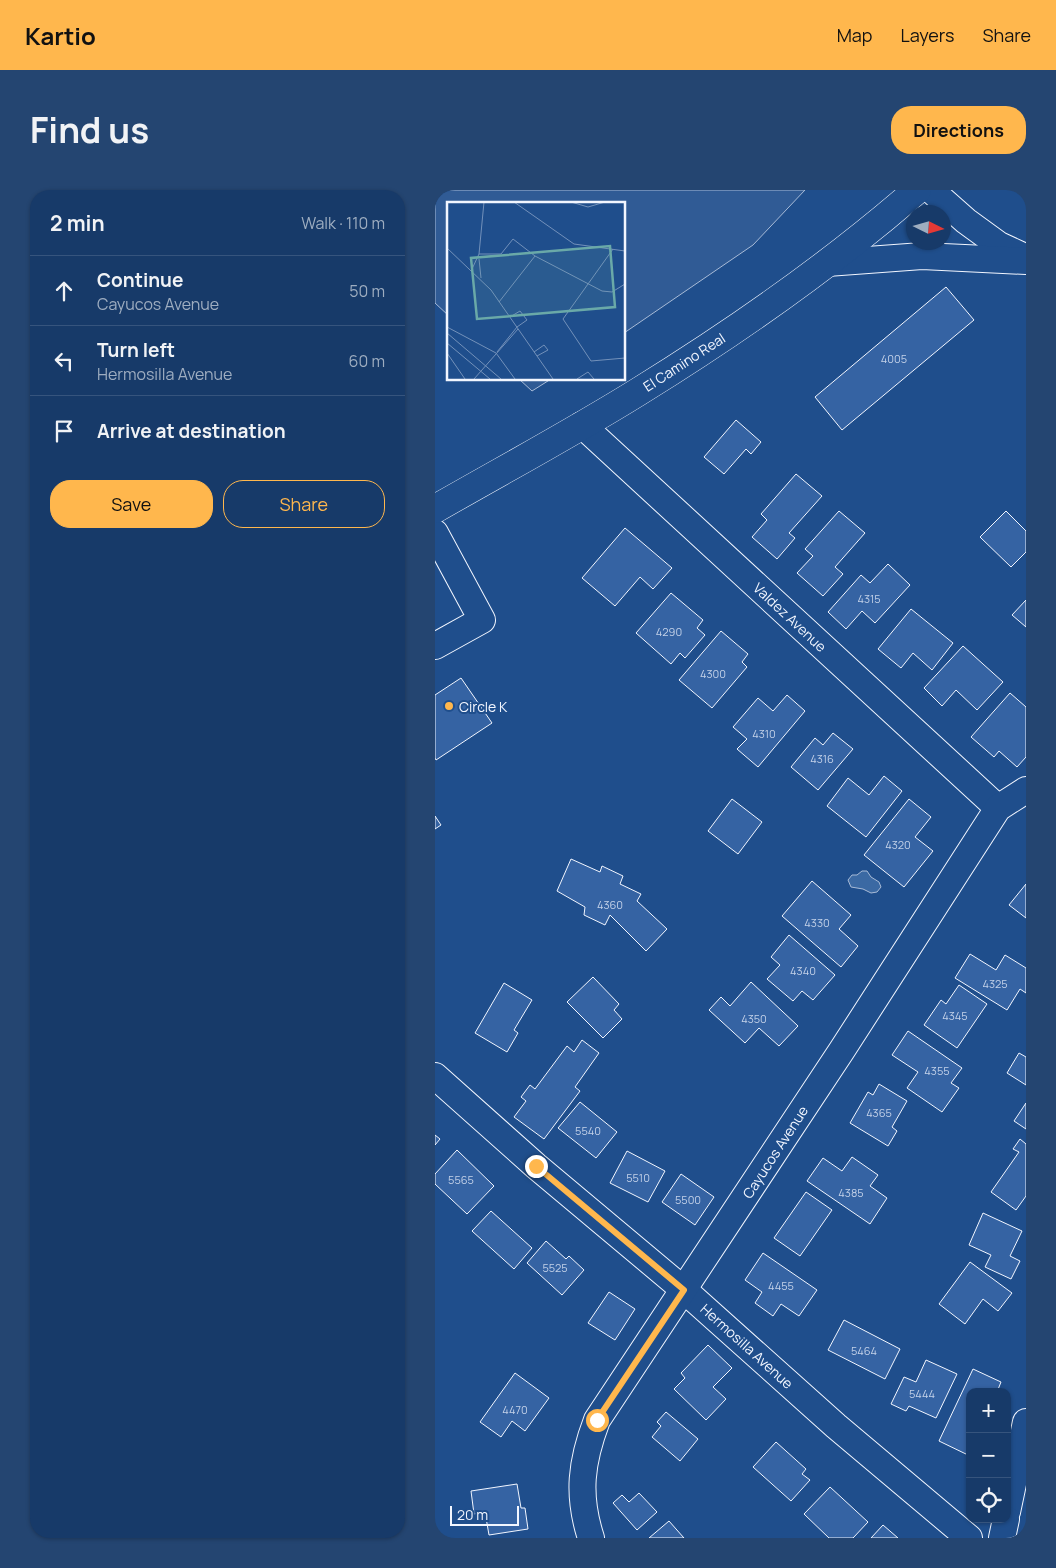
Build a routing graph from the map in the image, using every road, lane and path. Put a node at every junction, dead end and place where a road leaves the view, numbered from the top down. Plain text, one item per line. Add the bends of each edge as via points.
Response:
1 (917, 190) edge
2 (931, 190) edge
3 (1026, 259) edge
4 (827, 263) junction
5 (582, 425) junction
6 (435, 509) edge
7 (435, 533) edge
8 (435, 646) edge
9 (1026, 790) edge
10 (998, 808) junction
11 (435, 1076) edge
12 (684, 1290) junction
13 (1026, 1422) edge
14 (1011, 1493) edge
15 (1005, 1523) edge
16 (591, 1538) edge
17 (969, 1538) edge
18 (1002, 1538) edge

1 - 4 main road, El Camino Real
2 - 3 street via 999,245
3 - 4 street via 922,256
4 - 5 main road, El Camino Real via 701,351
5 - 6 main road, El Camino Real
5 - 10 street, Valdez Avenue
7 - 8 street via 482,620
9 - 10 street, Cayucos Avenue
10 - 12 street, Cayucos Avenue
11 - 12 street, Hermosilla Avenue
12 - 16 street, Cayucos Avenue via 597,1420 587,1444 582,1496
12 - 17 street, Hermosilla Avenue via 836,1426
13 - 14 street
15 - 18 street

